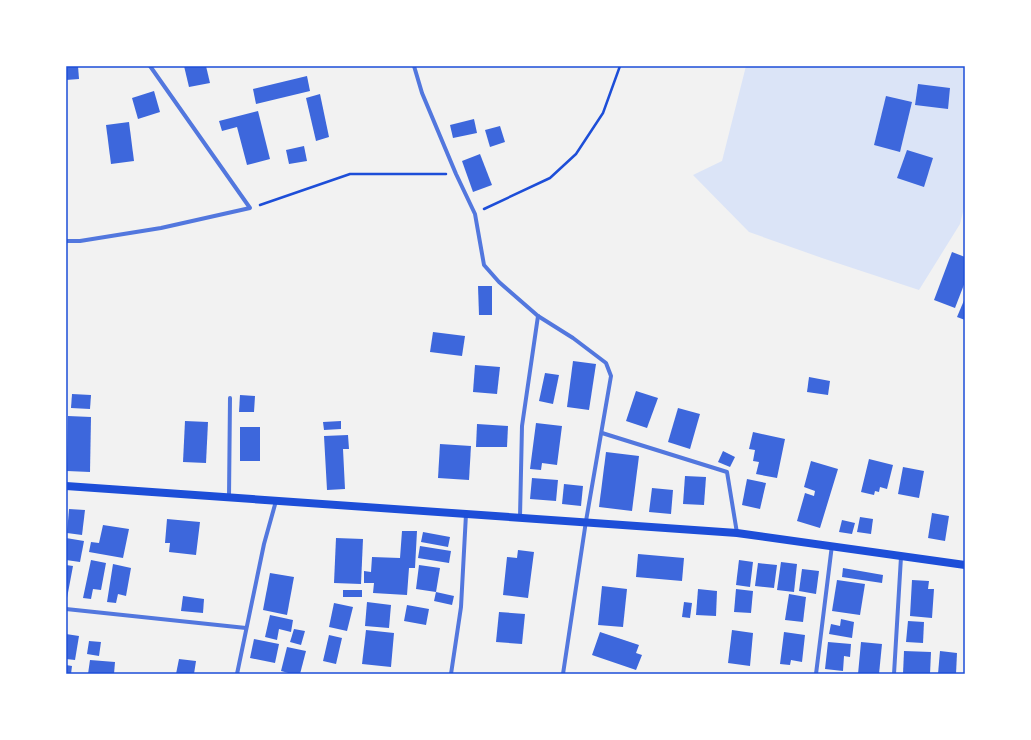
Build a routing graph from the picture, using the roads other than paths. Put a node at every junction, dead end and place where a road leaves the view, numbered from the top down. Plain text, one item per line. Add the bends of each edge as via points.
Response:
1 (150, 66) edge
2 (414, 66) edge
3 (66, 241) edge
4 (538, 316) junction
5 (230, 398) dead end
6 (602, 433) junction
7 (66, 486) edge
8 (229, 497) junction
9 (276, 500) junction
10 (466, 514) junction
11 (520, 517) junction
12 (586, 522) junction
13 (737, 533) junction
14 (832, 545) junction
15 (901, 557) junction
16 (965, 565) edge
17 (66, 609) edge
18 (246, 628) junction
19 (237, 674) edge
20 (450, 674) edge
21 (563, 674) edge
22 (816, 674) edge
23 (894, 674) edge

1 - 3 street via 250,208 160,228
2 - 4 street via 422,93 475,214 484,265 499,282
4 - 6 street via 606,363 611,376
4 - 11 street via 522,426
5 - 8 street
6 - 12 street
6 - 13 street via 727,472
7 - 8 main road
8 - 9 main road
9 - 10 main road
9 - 18 street
10 - 11 main road
10 - 20 street via 461,607
11 - 12 main road
12 - 13 main road
12 - 21 street
13 - 14 main road
14 - 15 main road
14 - 22 street
15 - 16 main road
15 - 23 street
17 - 18 street
18 - 19 street

